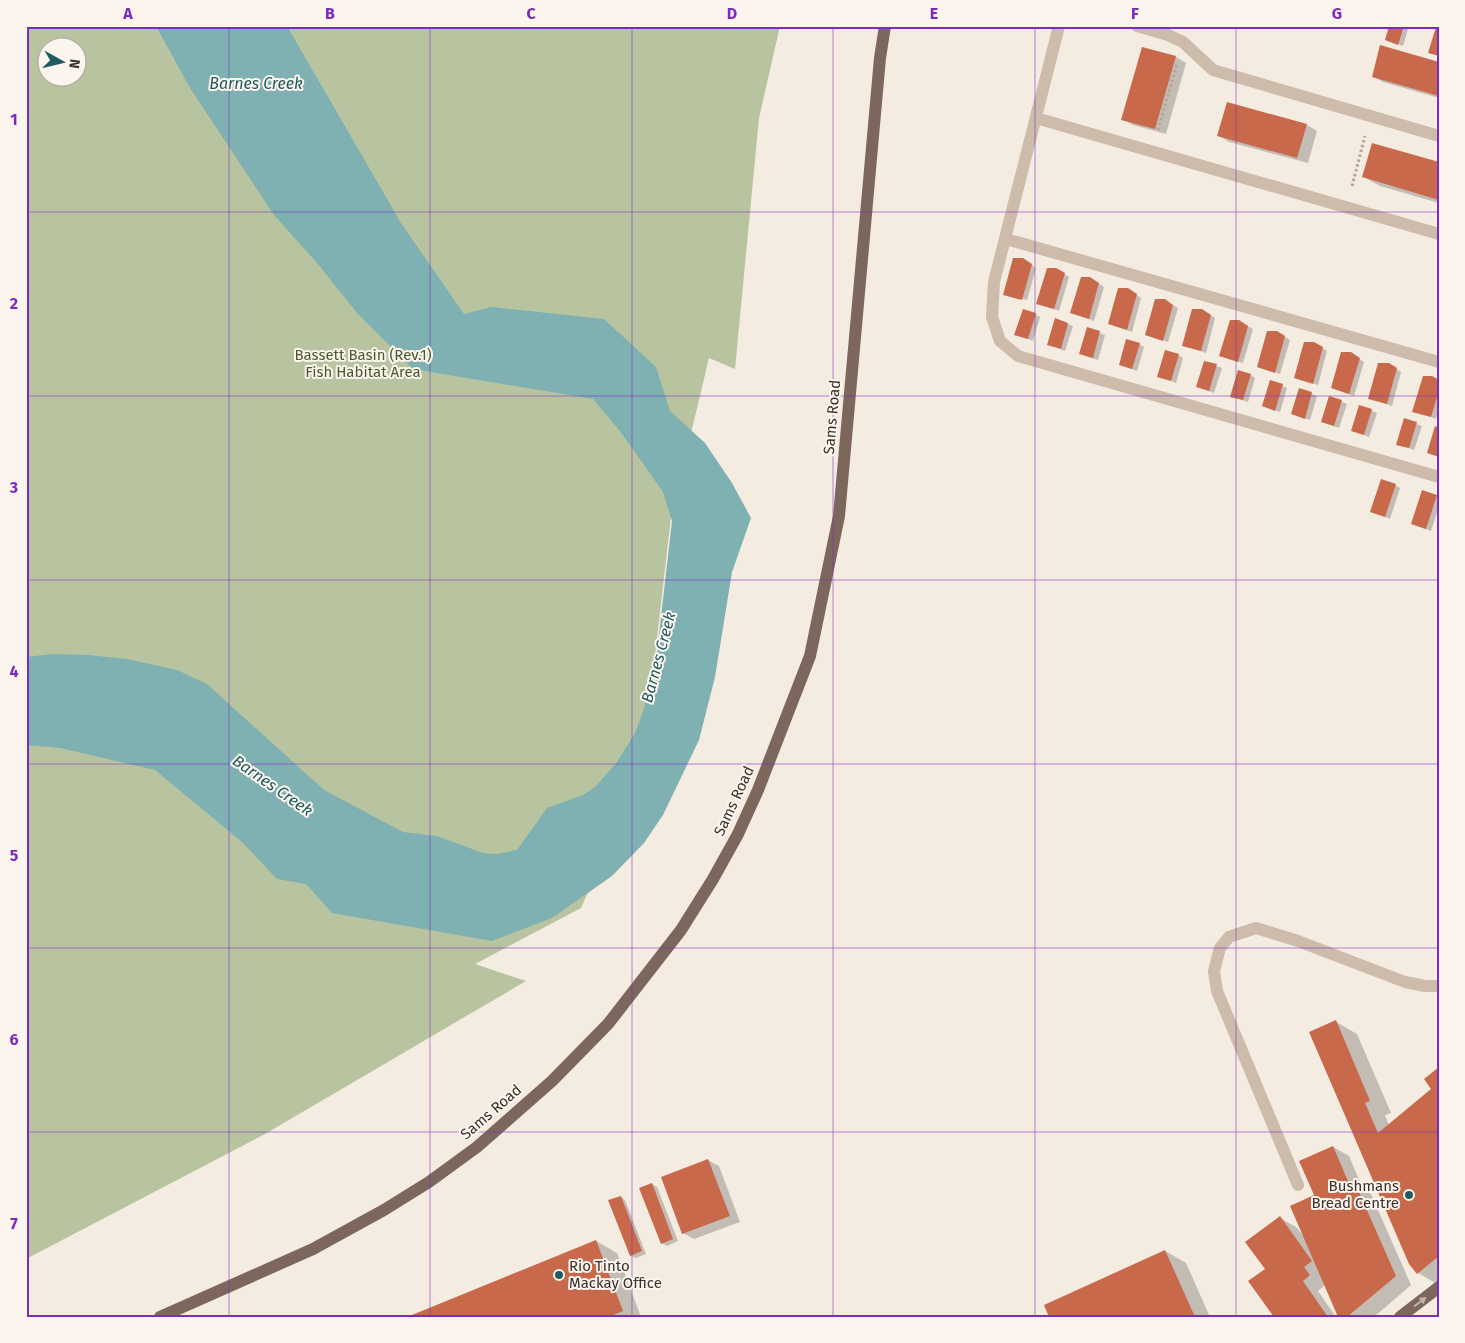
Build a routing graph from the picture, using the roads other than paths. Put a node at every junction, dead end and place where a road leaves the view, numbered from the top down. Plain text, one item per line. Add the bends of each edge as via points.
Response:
1 (885, 26) edge
2 (1059, 26) edge
3 (1137, 26) edge
4 (1036, 118) junction
5 (1439, 136) edge
6 (1439, 234) edge
7 (1006, 239) junction
8 (1439, 362) edge
9 (1439, 477) edge
10 (1439, 986) edge
11 (1298, 1185) dead end
12 (1439, 1287) edge
13 (160, 1317) edge
14 (1400, 1317) edge

1 - 13 main road, Sams Road via 839,516 810,656 738,834 681,930 608,1024 552,1081 478,1147 399,1201 312,1249
2 - 4 lane
3 - 5 lane via 1183,42 1213,70
4 - 6 lane
4 - 7 lane
7 - 8 lane
7 - 9 lane via 994,282 992,317 1000,341 1018,356
10 - 11 lane via 1406,982 1260,928 1234,934 1225,941 1215,962 1217,991
14 -> 12 main road

